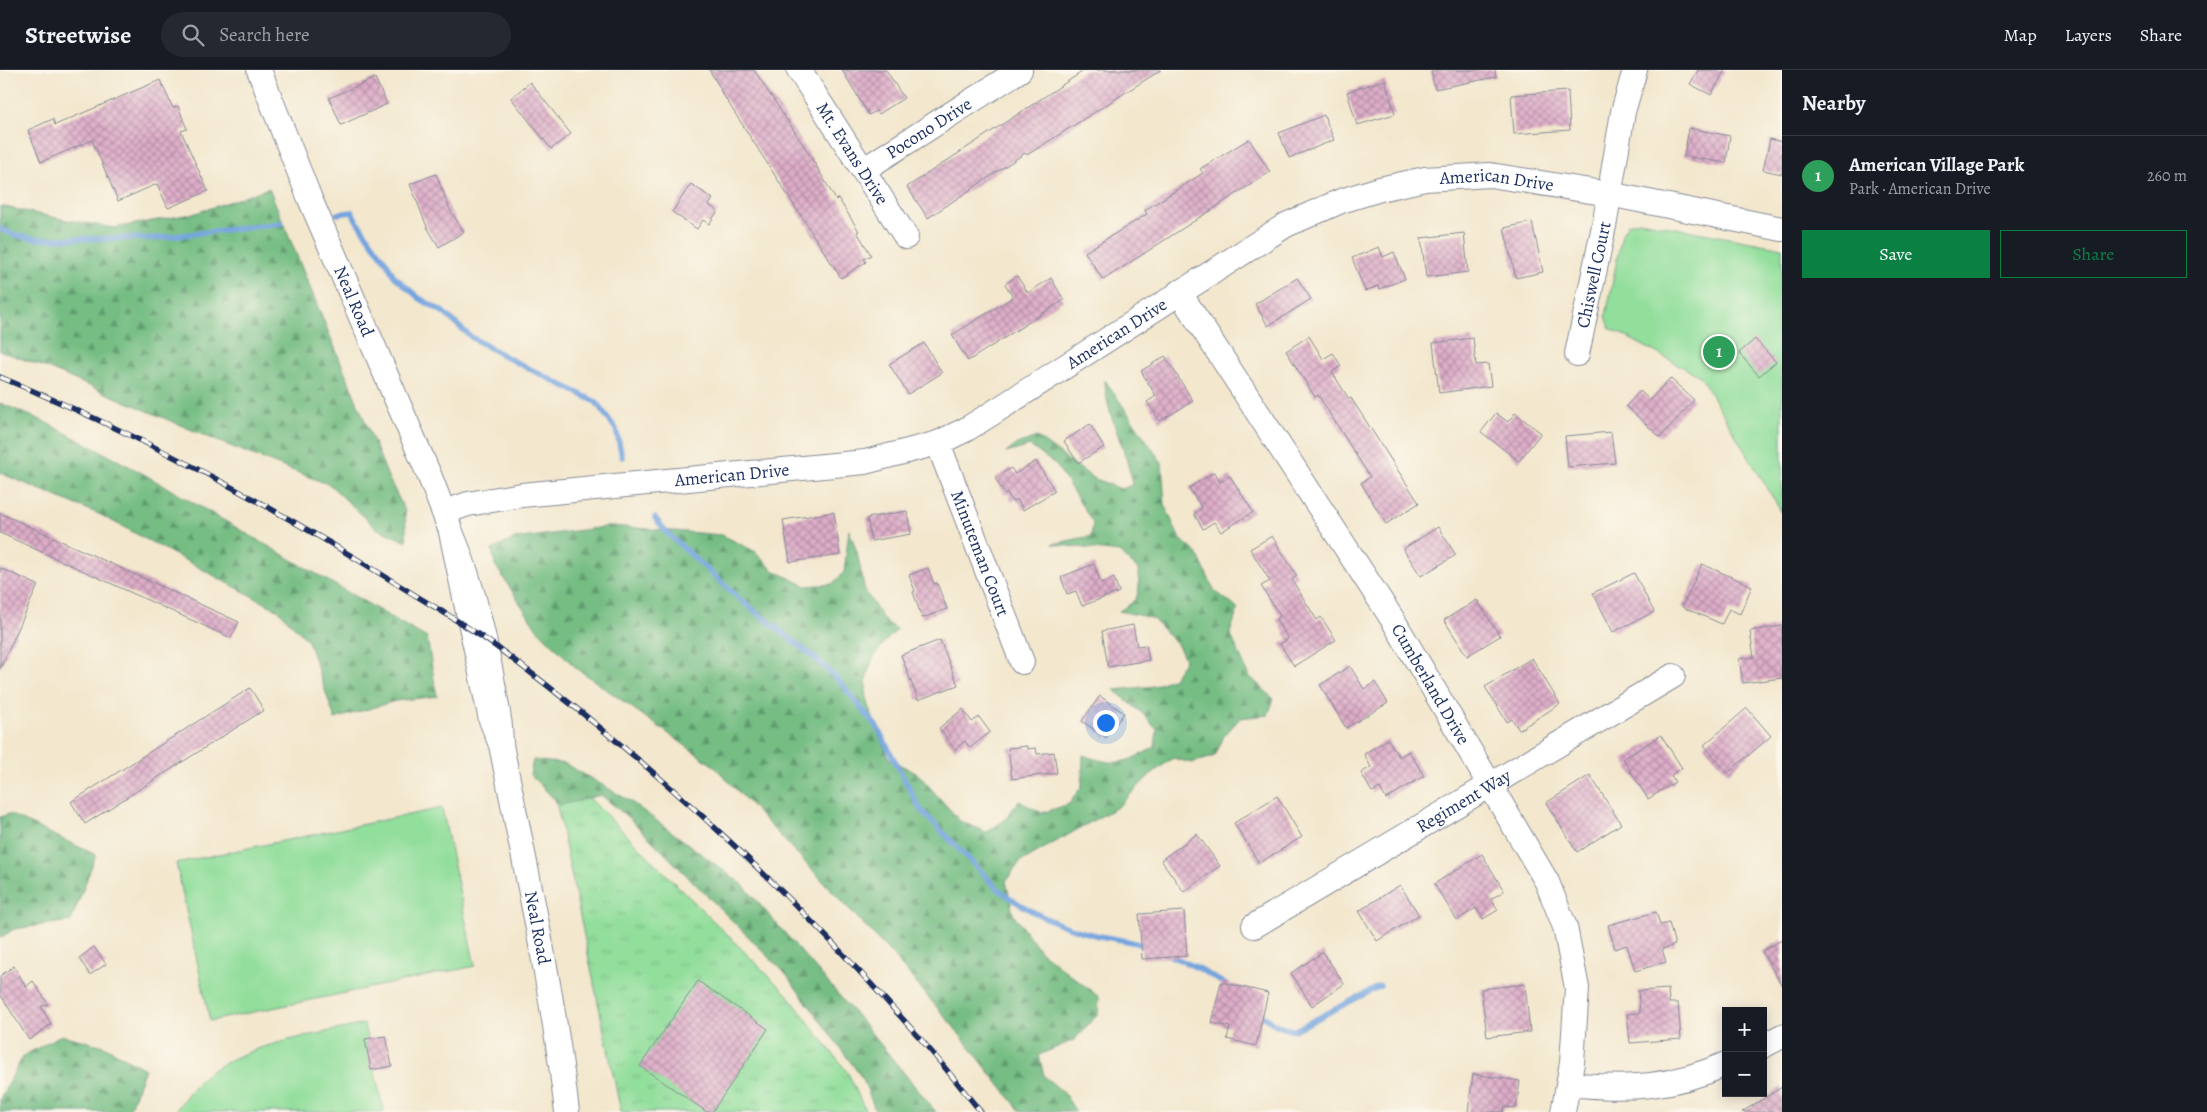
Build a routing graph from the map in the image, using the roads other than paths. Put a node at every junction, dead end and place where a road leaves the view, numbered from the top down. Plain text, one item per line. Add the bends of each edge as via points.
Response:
1 (259, 70) edge
2 (799, 70) edge
3 (1020, 70) edge
4 (1635, 70) edge
5 (863, 170) junction
6 (1609, 194) junction
7 (1782, 228) edge
8 (906, 237) dead end
9 (1179, 292) junction
10 (1577, 354) dead end
11 (938, 443) junction
12 (448, 522) junction
13 (1022, 662) dead end
14 (1673, 676) dead end
15 (1491, 785) junction
16 (1254, 926) dead end
17 (1782, 1036) edge
18 (1767, 1044) edge
19 (1722, 1065) edge
20 (1569, 1084) junction
21 (567, 1112) edge
22 (1563, 1112) edge

1 - 12 street, Neal Road via 324,232
2 - 5 street, Mt. Evans Drive
3 - 5 street, Pocono Drive
4 - 6 street, Chiswell Court via 1623,112
5 - 8 street, Mt. Evans Drive
6 - 7 street, American Drive
6 - 9 street, American Drive via 1490,175 1425,179 1380,189 1286,225
6 - 10 street, Chiswell Court
9 - 11 street, American Drive via 991,414
9 - 15 street, Cumberland Drive via 1393,620
11 - 12 street, American Drive via 865,462 522,495 468,504
11 - 13 street, Minuteman Court
12 - 21 street, Neal Road via 463,560 499,721
14 - 15 street, Regiment Way
15 - 16 street, Regiment Way
15 - 20 street, Cumberland Drive via 1547,882 1565,927 1577,988
17 - 18 street
19 - 20 street via 1652,1086 1630,1088
20 - 22 street, Cumberland Drive

